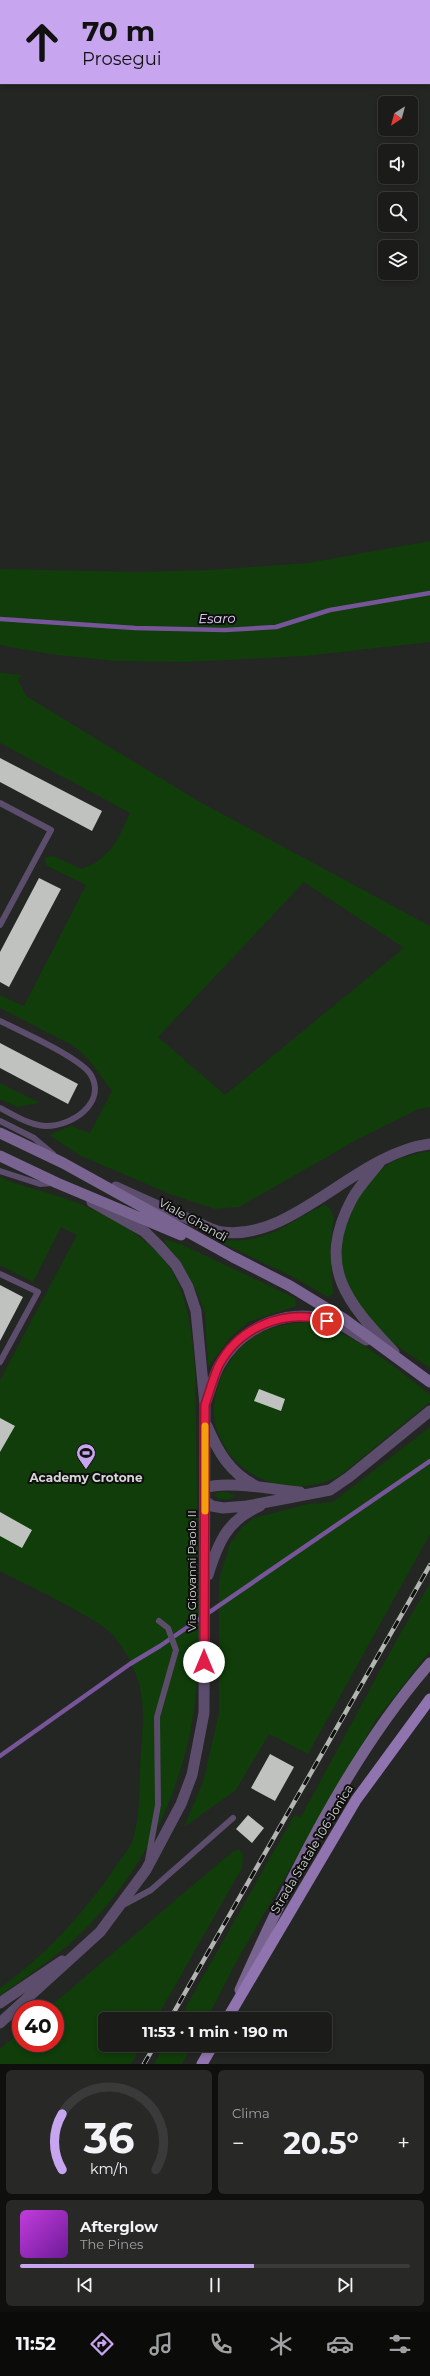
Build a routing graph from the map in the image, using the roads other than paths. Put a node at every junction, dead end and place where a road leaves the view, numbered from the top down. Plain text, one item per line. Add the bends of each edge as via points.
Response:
1 (0, 804) edge
2 (0, 925) edge
3 (0, 1021) edge
4 (0, 1108) edge
5 (0, 1121) edge
6 (0, 1133) edge
7 (430, 1144) edge
8 (0, 1156) edge
9 (380, 1162) junction
10 (64, 1163) junction
11 (0, 1171) edge
12 (57, 1183) junction
13 (233, 1257) junction
14 (0, 1274) edge
15 (0, 1362) edge
16 (404, 1363) junction
17 (430, 1382) edge
18 (205, 1405) junction
19 (430, 1411) edge
20 (205, 1422) junction
21 (205, 1488) junction
22 (260, 1488) junction
23 (314, 1493) junction
24 (205, 1501) junction
25 (269, 1502) junction
26 (204, 1585) junction
27 (160, 1621) dead end
28 (430, 1663) edge
29 (430, 1699) edge
30 (233, 1818) dead end
31 (146, 1871) junction
32 (122, 1905) junction
33 (88, 1944) junction
34 (0, 2003) edge
35 (230, 2012) edge
36 (231, 2012) edge
37 (0, 2023) edge
38 (209, 2052) edge
39 (202, 2064) edge

1 - 2 lane via 51,830
3 - 4 lane via 80,1064 91,1076 94,1087 93,1100 87,1110 61,1123 45,1126 28,1122
5 - 10 lane via 34,1138
6 - 10 main road, Viale Ghandi
7 - 9 street via 405,1149
8 - 12 main road, Viale Ghandi
9 - 10 street via 362,1170 294,1214 268,1227 247,1233 221,1232 165,1210
9 - 16 street via 353,1198 343,1219 337,1244 337,1266 348,1299
10 - 13 main road, Viale Ghandi
11 - 12 lane via 40,1184
12 - 13 main road, Viale Ghandi
12 - 18 street via 145,1232 176,1265 188,1287 196,1311
13 - 16 main road via 330,1310
14 - 15 lane via 38,1292
16 - 17 main road
16 - 18 street via 339,1324 315,1317 281,1318 266,1322 250,1331 232,1349 218,1368
18 - 20 street, Via Giovanni Paolo II
19 - 23 street via 350,1478 330,1490
20 - 21 street, Via Giovanni Paolo II
20 - 22 street via 229,1467 239,1477
21 - 22 street via 227,1485
21 - 24 street, Via Giovanni Paolo II
22 - 23 street
23 - 25 street
24 - 25 street via 212,1506 223,1508
24 - 26 street, Via Giovanni Paolo II
25 - 26 street via 227,1529
26 - 31 street, Via Giovanni Paolo II via 204,1713 192,1775 179,1810
27 - 31 lane via 168,1628 176,1650 158,1717 158,1805
28 - 35 main road via 378,1729 341,1790 281,1896
29 - 36 main road, Strada Statale 106 Jonica via 356,1800
30 - 32 lane via 151,1890
31 - 32 street, Via Giovanni Paolo II
32 - 33 street, Via Giovanni Paolo II
33 - 34 street, Via Giovanni Paolo II
33 - 37 street, Via Giovanni Paolo II
38 - 39 main road

